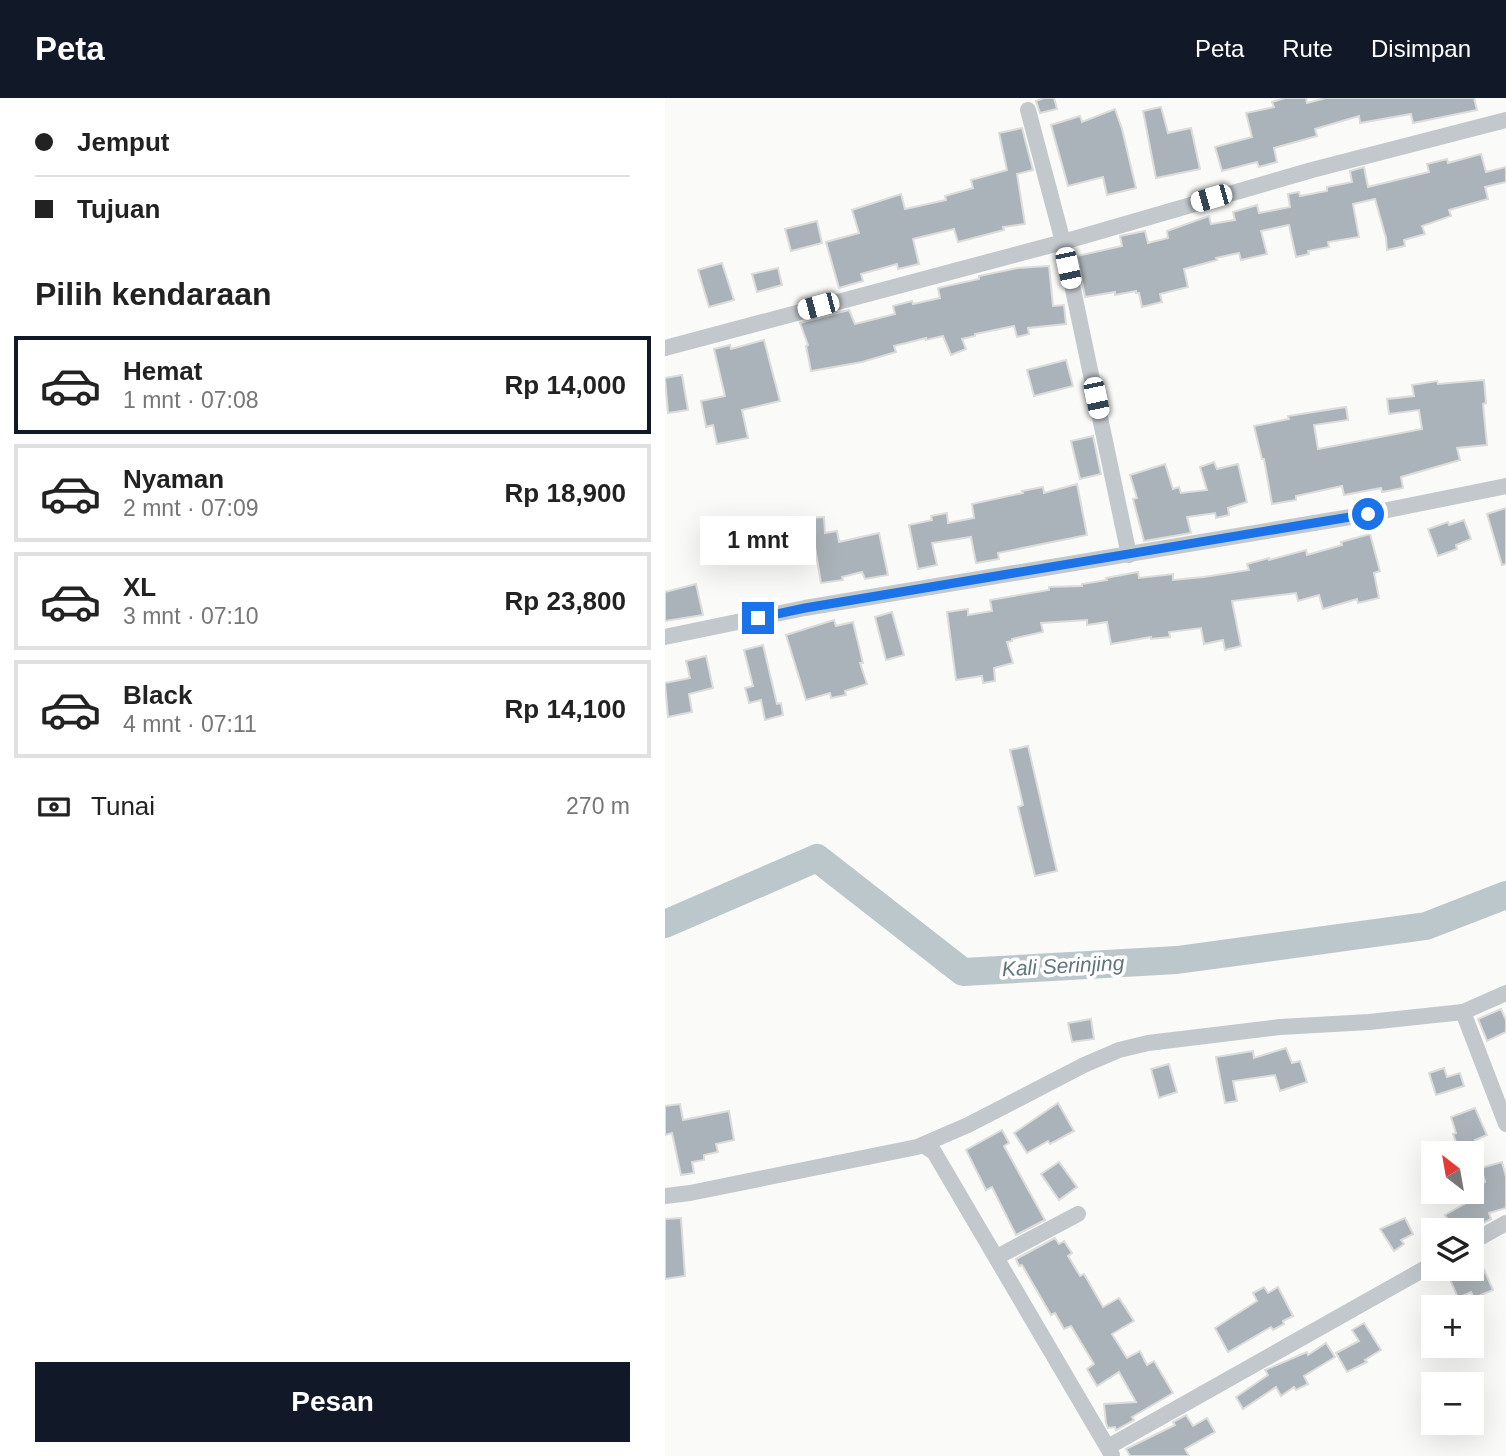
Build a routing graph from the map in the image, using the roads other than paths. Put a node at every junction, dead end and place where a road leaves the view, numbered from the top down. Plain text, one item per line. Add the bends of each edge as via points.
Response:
1 (1028, 110) dead end
2 (1506, 120) edge
3 (1063, 242) junction
4 (665, 348) edge
5 (1506, 486) edge
6 (1129, 555) junction
7 (665, 637) edge
8 (1506, 993) edge
9 (1463, 1012) junction
10 (1506, 1124) edge
11 (923, 1145) junction
12 (665, 1196) edge
13 (1078, 1214) dead end
14 (1506, 1223) edge
15 (1484, 1235) edge
16 (997, 1258) junction
17 (1421, 1271) edge
18 (1111, 1452) edge

1 - 3 street
2 - 3 street
3 - 4 street
3 - 6 street
5 - 6 street
6 - 7 street via 805,608
8 - 9 street
9 - 10 street
9 - 11 street via 1148,1042 1084,1065
11 - 12 street
11 - 16 street via 934,1152
13 - 16 street
14 - 15 street
16 - 18 street
17 - 18 street

